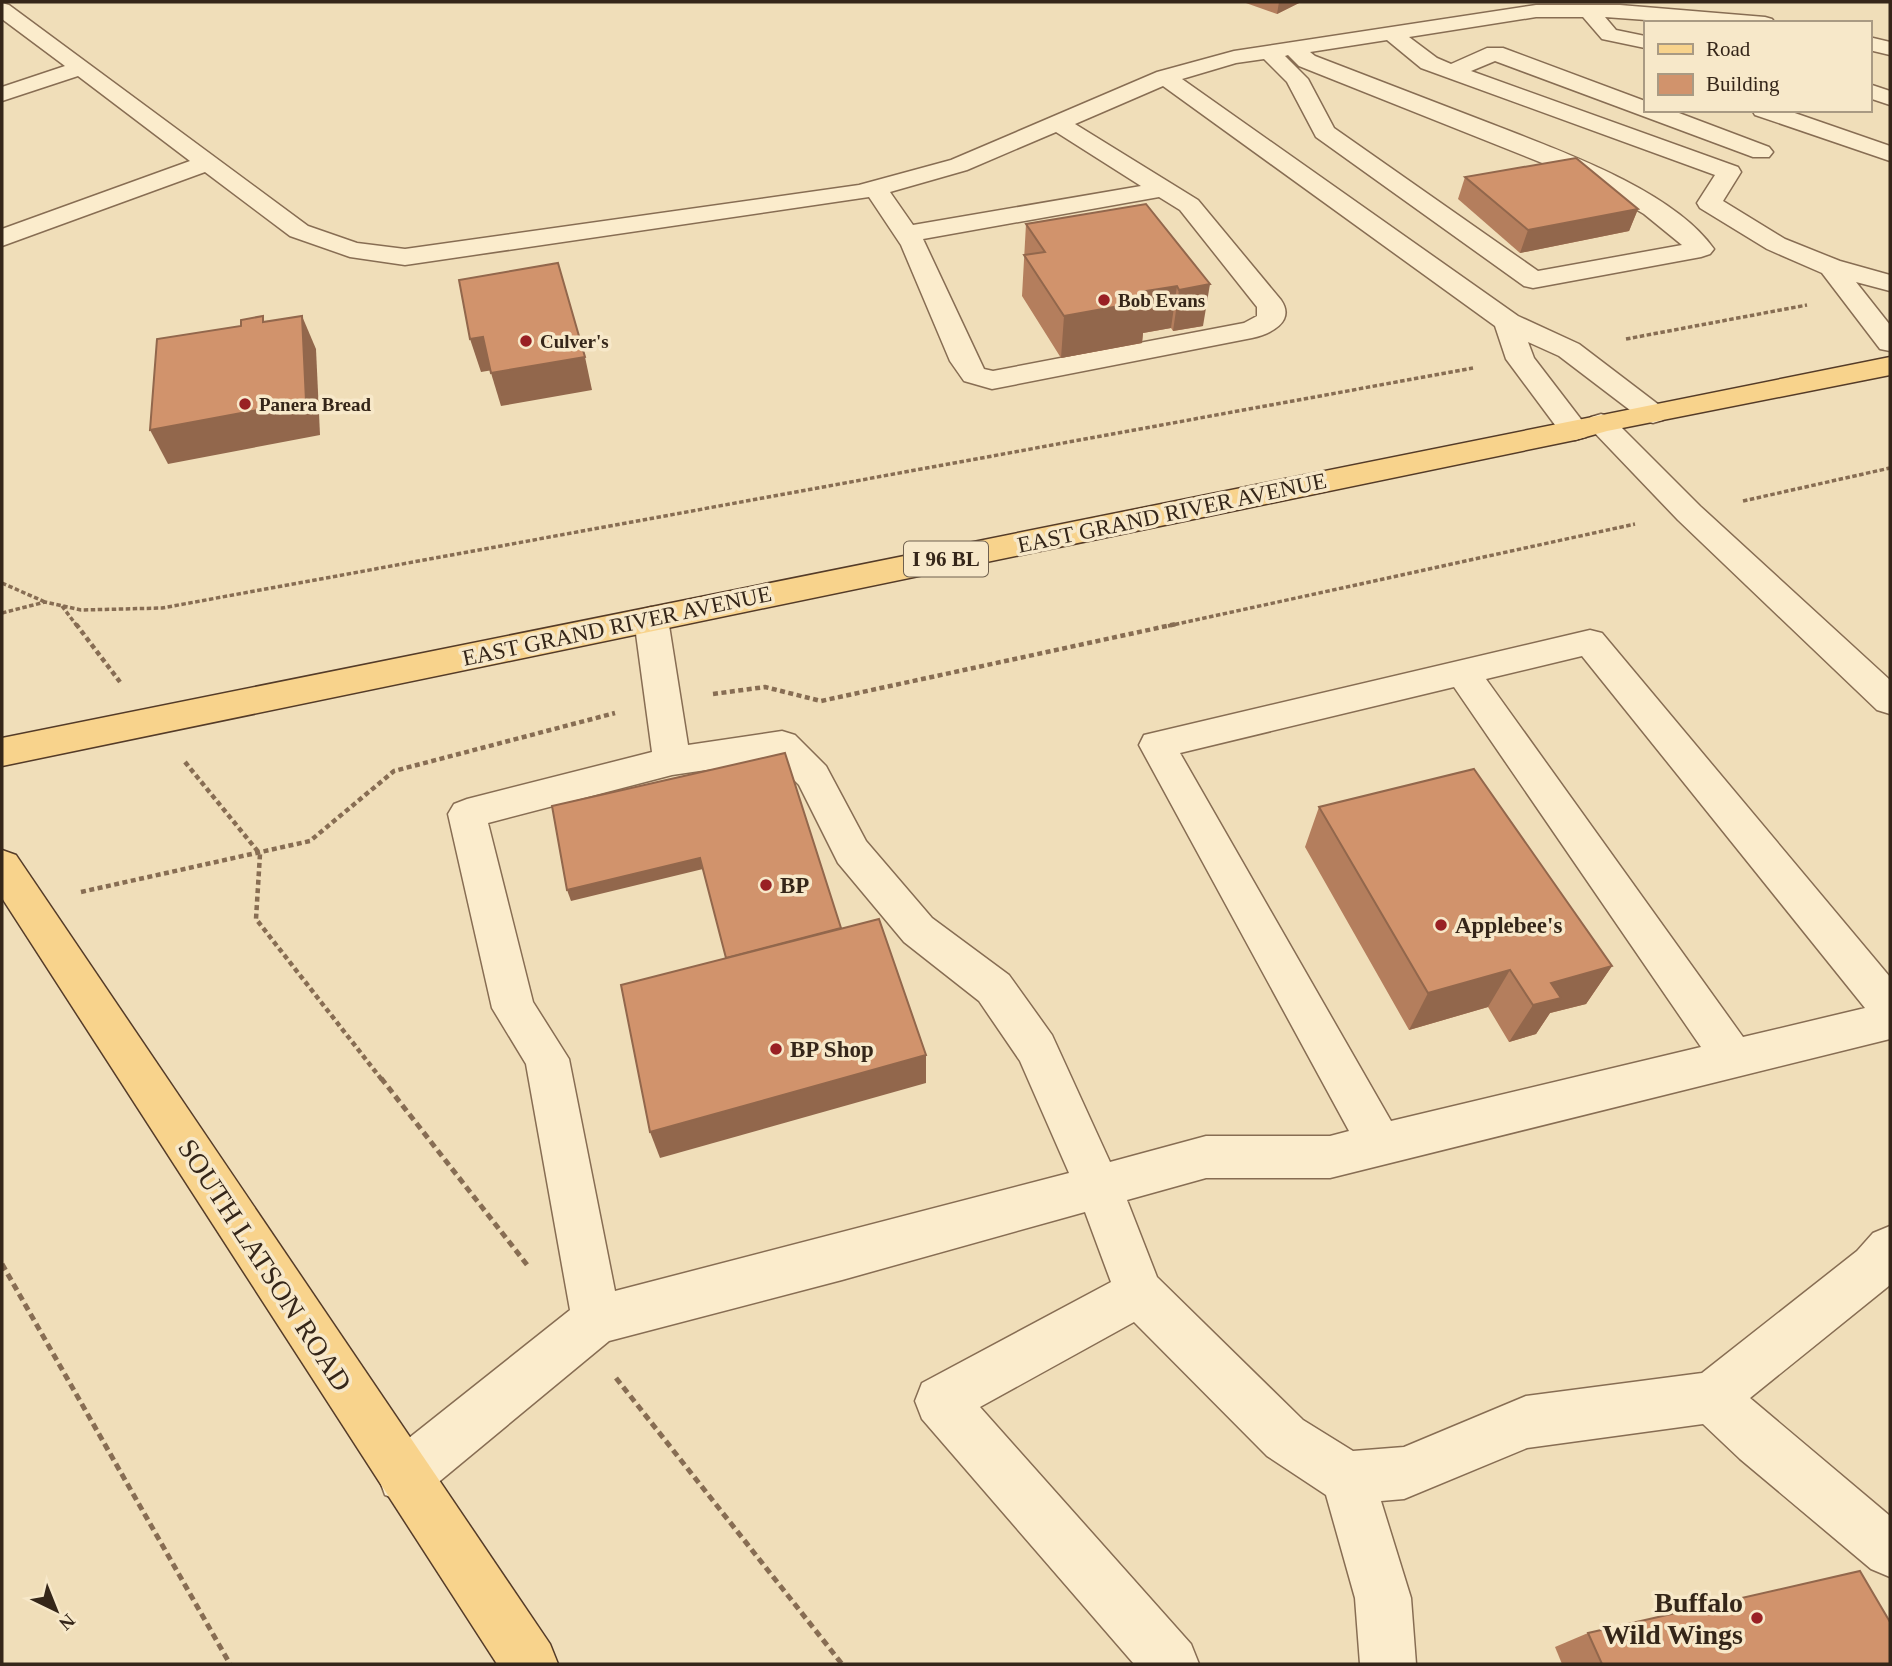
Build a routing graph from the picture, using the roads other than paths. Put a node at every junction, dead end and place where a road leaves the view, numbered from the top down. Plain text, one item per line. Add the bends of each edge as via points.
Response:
1 (1617, 6) edge
2 (2, 9) edge
3 (1589, 11) junction
4 (1748, 21) edge
5 (1391, 33) junction
6 (1871, 44) edge
7 (1890, 49) edge
8 (1281, 50) junction
9 (1641, 52) edge
10 (81, 68) junction
11 (1452, 71) junction
12 (1347, 76) junction
13 (1165, 77) junction
14 (4, 91) edge
15 (1871, 92) edge
16 (1304, 94) junction
17 (1890, 97) edge
18 (1644, 109) edge
19 (1652, 112) edge
20 (1769, 112) edge
21 (1058, 123) junction
22 (1890, 154) edge
23 (208, 163) junction
24 (1729, 172) junction
25 (876, 188) junction
26 (1164, 189) junction
27 (907, 234) junction
28 (2, 238) edge
29 (1831, 267) junction
30 (1890, 283) edge
31 (1508, 322) junction
32 (1890, 343) edge
33 (1890, 366) edge
34 (1653, 414) junction
35 (1588, 427) junction
36 (651, 619) junction
37 (1462, 672) junction
38 (1890, 701) edge
39 (2, 752) edge
40 (672, 761) junction
41 (14, 884) edge
42 (1890, 1008) edge
43 (1890, 1021) edge
44 (1733, 1058) junction
45 (1380, 1144) junction
46 (1098, 1186) junction
47 (1890, 1249) edge
48 (1139, 1293) junction
49 (596, 1320) junction
50 (1712, 1397) junction
51 (404, 1476) junction
52 (1347, 1478) junction
53 (1890, 1550) edge
54 (530, 1664) edge
55 (1171, 1664) edge
56 (1388, 1664) edge

1 - 3 lane
1 - 4 lane
2 - 10 lane
3 - 5 lane via 1536,11
3 - 9 lane via 1629,59
5 - 8 lane
5 - 11 lane via 1429,63
6 - 7 lane
8 - 12 lane
8 - 13 lane via 1234,57
8 - 16 lane
10 - 14 lane
10 - 23 lane
11 - 18 lane via 1495,53
11 - 24 lane
12 - 16 lane
12 - 16 lane via 1569,163 1634,196 1682,228 1701,249 1533,280 1324,132
13 - 21 lane
13 - 31 lane
15 - 17 lane
19 - 24 lane via 1761,152
20 - 22 lane
21 - 25 lane via 959,165
21 - 26 lane
23 - 25 lane via 299,231 370,256 405,257
23 - 28 lane
24 - 29 lane via 1709,203 1776,244
25 - 27 lane
26 - 27 lane
26 - 27 lane via 1189,205 1271,306 1271,320 1252,330 992,380 974,375 964,361
29 - 30 lane
29 - 32 lane
31 - 34 lane via 1569,350
31 - 35 lane via 1520,359
33 - 34 main road, EAST GRAND RIVER AVENUE / I 96 BL
34 - 35 main road, EAST GRAND RIVER AVENUE / I 96 BL
35 - 36 main road, EAST GRAND RIVER AVENUE / I 96 BL
35 - 38 lane via 1689,513
36 - 39 main road, EAST GRAND RIVER AVENUE / I 96 BL
36 - 40 lane
37 - 42 lane via 1590,642
37 - 44 lane
37 - 45 lane via 1157,745
40 - 46 lane via 782,745 813,776 852,852 918,930 994,988 1037,1049
40 - 49 lane via 467,814 513,1009 547,1059
41 - 51 main road, SOUTH LATSON ROAD
43 - 44 lane
44 - 45 lane
45 - 46 lane via 1330,1157 1206,1157
46 - 48 lane
46 - 49 lane
47 - 50 lane via 1874,1268
48 - 52 lane via 1285,1438
48 - 55 lane via 940,1401
49 - 51 lane
50 - 52 lane via 1526,1422 1404,1473
50 - 53 lane
51 - 54 main road, SOUTH LATSON ROAD
52 - 56 lane via 1383,1598

